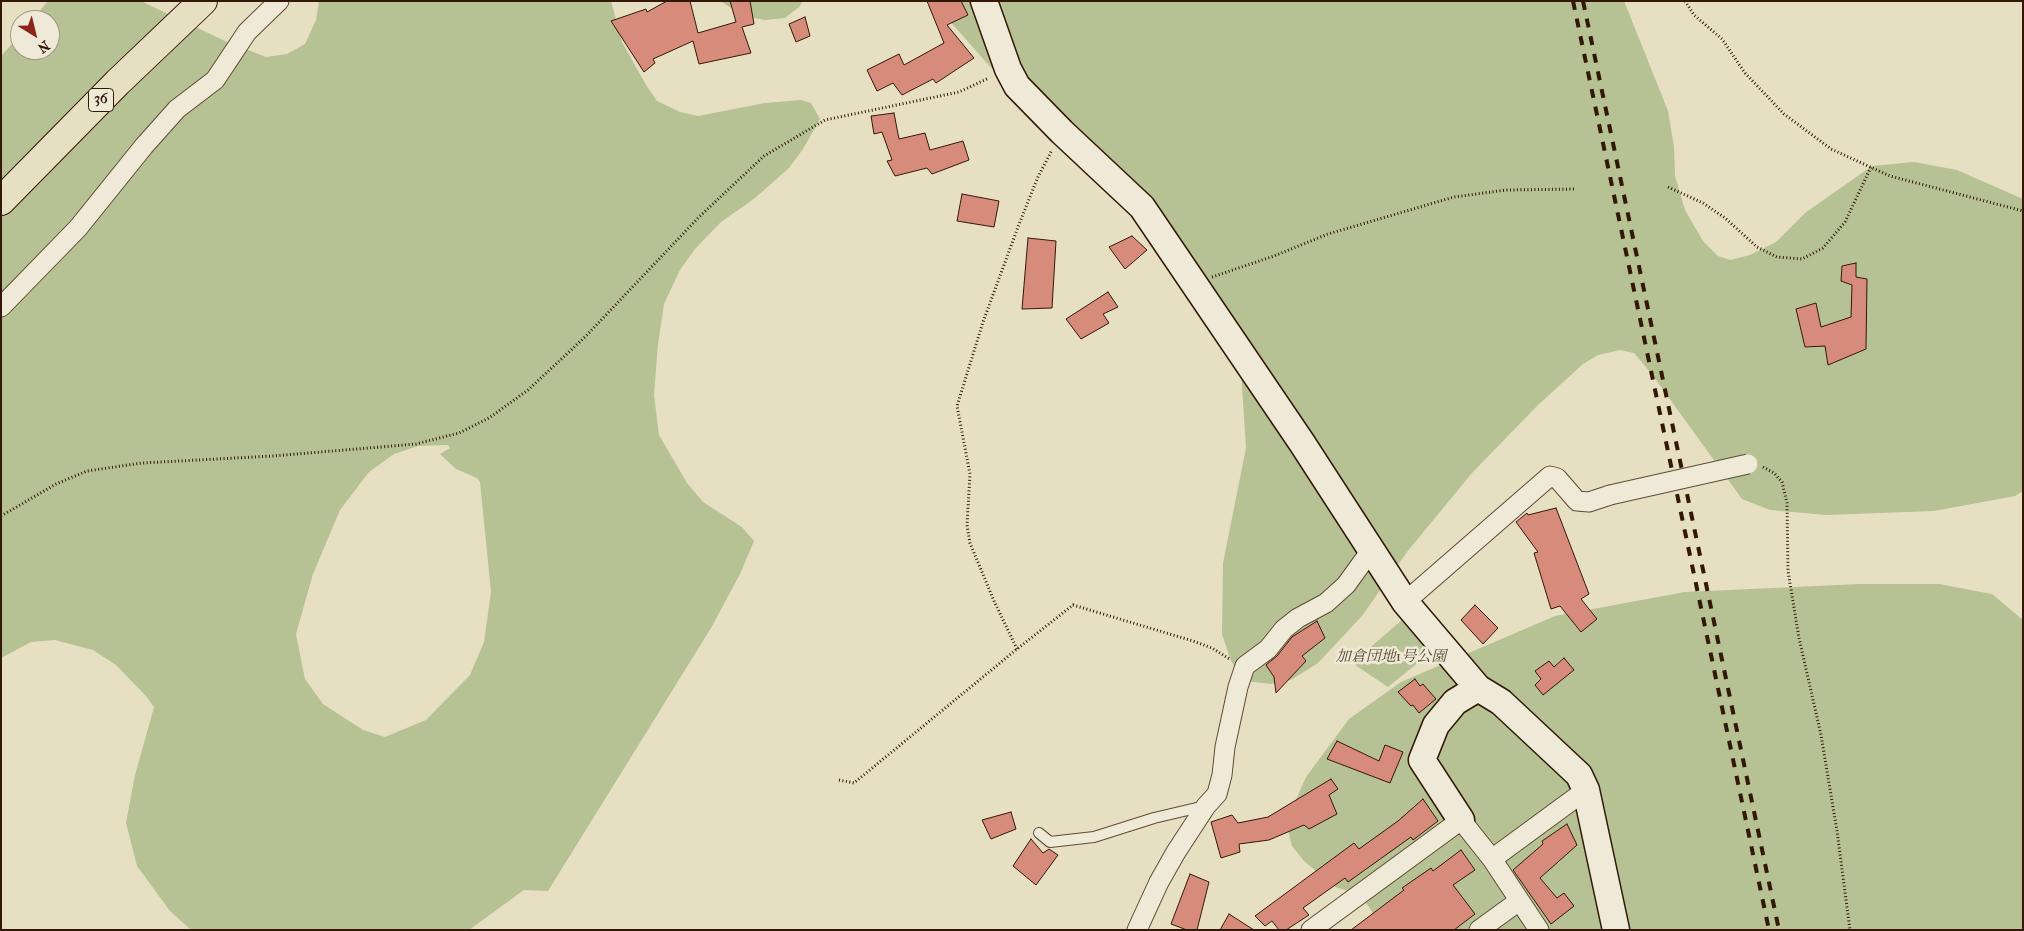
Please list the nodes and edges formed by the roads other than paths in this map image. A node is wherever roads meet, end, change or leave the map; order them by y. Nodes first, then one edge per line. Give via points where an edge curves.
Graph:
1 (202, 1) edge
2 (279, 1) edge
3 (984, 1) edge
4 (1, 201) edge
5 (1, 307) edge
6 (1748, 464) road end
7 (1372, 549) junction
8 (1405, 602) junction
9 (1478, 688) junction
10 (1586, 790) junction
11 (1206, 806) junction
12 (1461, 820) junction
13 (1039, 833) dead end
14 (1492, 858) junction
15 (1519, 901) junction
16 (1137, 930) edge
17 (1311, 930) edge
18 (1479, 930) edge
19 (1539, 930) edge
20 (1616, 930) edge

1 - 4 main road, 36
2 - 5 street via 247,32 215,80 177,110 78,228
3 - 7 street via 1008,69 1018,86 1142,207
6 - 8 street, bridge via 1589,502 1577,502 1557,478 1550,476
7 - 8 street
7 - 11 street via 1346,585 1326,603 1284,629 1268,649 1245,666 1217,794
8 - 9 street
9 - 10 street via 1501,702 1579,775
9 - 12 street via 1455,702 1436,725 1422,760
10 - 14 street
10 - 20 street
11 - 13 lane via 1094,837 1050,842
11 - 16 street via 1167,867
12 - 14 street
12 - 17 street
14 - 15 street
15 - 18 street
15 - 19 street

